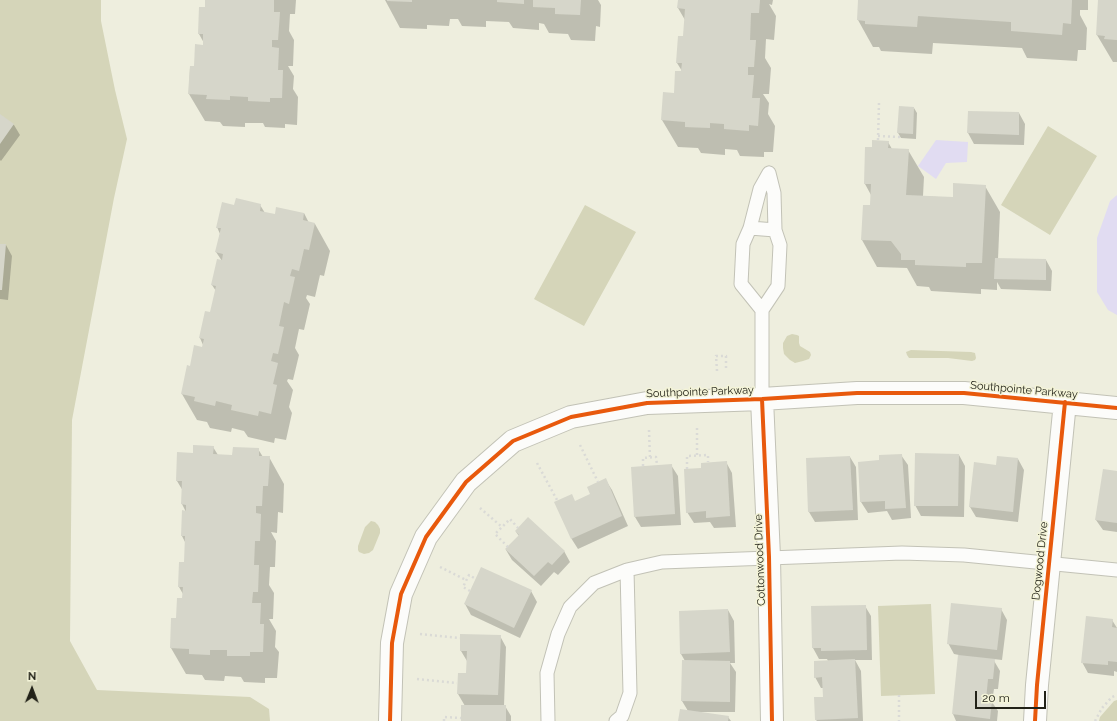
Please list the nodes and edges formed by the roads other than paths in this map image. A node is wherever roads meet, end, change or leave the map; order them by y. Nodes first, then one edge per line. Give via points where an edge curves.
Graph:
1 (750, 228) junction
2 (775, 230) junction
3 (762, 310) junction
4 (762, 399) junction
5 (1065, 402) junction
6 (1117, 408) edge
7 (769, 557) junction
8 (1048, 563) junction
9 (627, 570) junction
10 (1117, 570) edge
11 (390, 721) edge
12 (548, 721) edge
13 (616, 721) edge
14 (772, 721) edge
15 (1034, 721) edge

1 - 2 lane
1 - 2 lane via 760,189 769,173 774,193
1 - 3 lane via 743,244 741,284
2 - 3 lane via 780,245 778,286
3 - 4 lane
4 - 5 street, Southpointe Parkway via 857,393 964,393
4 - 7 street, Cottonwood Drive
4 - 11 street, Southpointe Parkway via 647,403 571,417 513,441 466,482 426,537 401,594 392,643
5 - 6 street, Southpointe Parkway
5 - 8 street, Dogwood Drive
7 - 8 lane via 902,553 964,555
7 - 9 lane via 662,562
7 - 14 street, Cottonwood Drive
8 - 10 lane
8 - 15 street, Dogwood Drive
9 - 12 lane via 594,583 570,607 558,634 547,673
9 - 13 lane via 630,693 622,716

